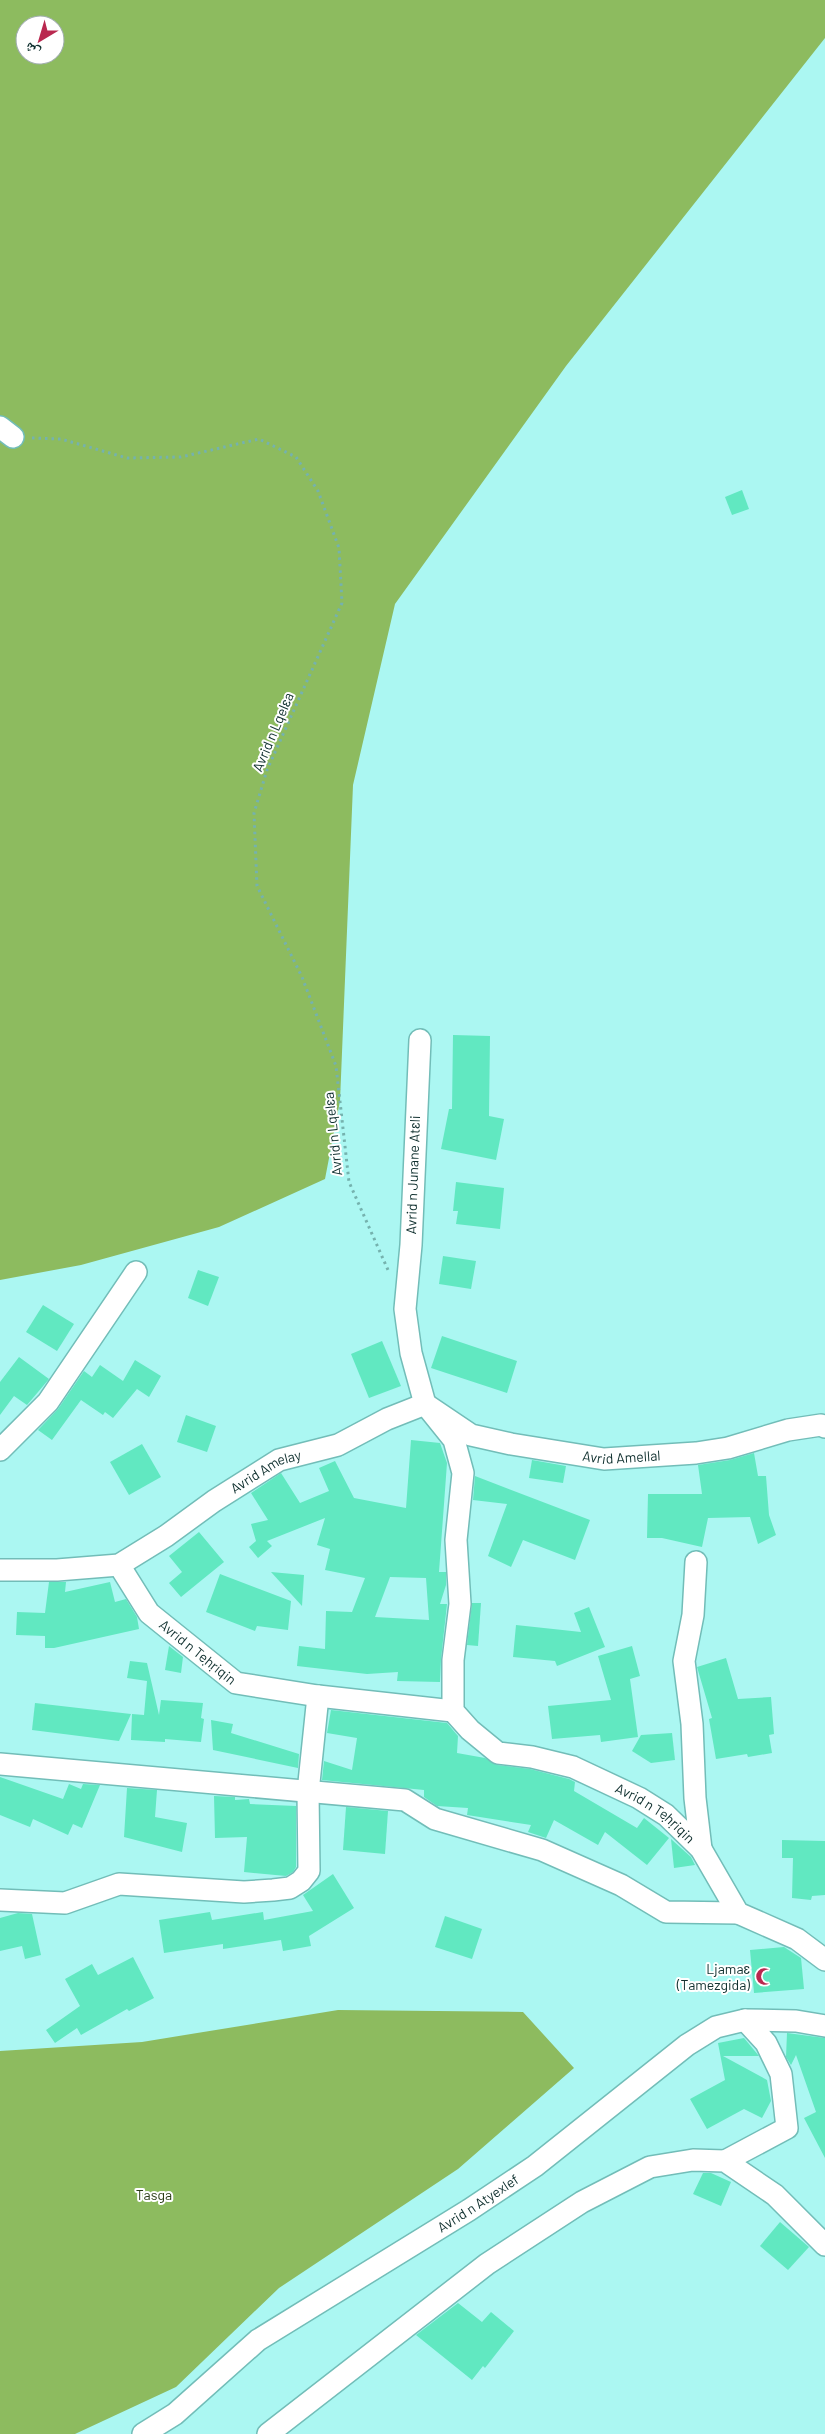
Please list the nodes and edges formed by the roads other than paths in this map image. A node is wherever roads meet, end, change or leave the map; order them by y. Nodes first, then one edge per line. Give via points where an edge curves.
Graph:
1 (420, 1040) dead end
2 (136, 1272) dead end
3 (425, 1404) junction
4 (825, 1427) edge
5 (0, 1450) edge
6 (696, 1562) dead end
7 (119, 1565) junction
8 (0, 1570) edge
9 (318, 1696) junction
10 (453, 1711) junction
11 (0, 1764) edge
12 (308, 1792) junction
13 (701, 1848) junction
14 (0, 1900) edge
15 (738, 1913) junction
16 (825, 1960) edge
17 (745, 2020) junction
18 (825, 2026) edge
19 (725, 2162) junction
20 (825, 2245) edge
21 (143, 2434) edge
22 (268, 2434) edge

1 - 3 street, Avrid n Junane Atɛli via 405,1309 411,1353
2 - 5 street via 48,1402
3 - 4 street, Avrid Amellal via 472,1435 604,1459 696,1453 728,1448 788,1430
3 - 7 street, Avrid Amelay via 387,1419 338,1445 279,1460
3 - 10 street via 454,1440 463,1473 456,1540 460,1604 453,1660
6 - 13 street via 693,1615 684,1661
7 - 8 street
7 - 9 street, Avrid n Teḥṛiqin via 149,1612 236,1683
9 - 10 street, Avrid n Teḥṛiqin
9 - 12 street
10 - 13 street, Avrid n Teḥṛiqin via 498,1753 573,1766 640,1798 666,1816
11 - 12 street
12 - 14 street via 309,1872 290,1888 244,1892 119,1884 65,1903
12 - 15 street via 405,1800 435,1819 542,1850 621,1886 666,1912
13 - 15 street, Avrid n Teḥṛiqin
15 - 16 street via 797,1939
17 - 18 street, Avrid n Atyexlef via 796,2021
17 - 19 street via 766,2043 781,2074 786,2128
17 - 21 street, Avrid n Atyexlef via 716,2027 687,2045 535,2166 258,2340 175,2414
19 - 20 street via 775,2196
19 - 22 street via 693,2160 650,2167 582,2202 487,2264

